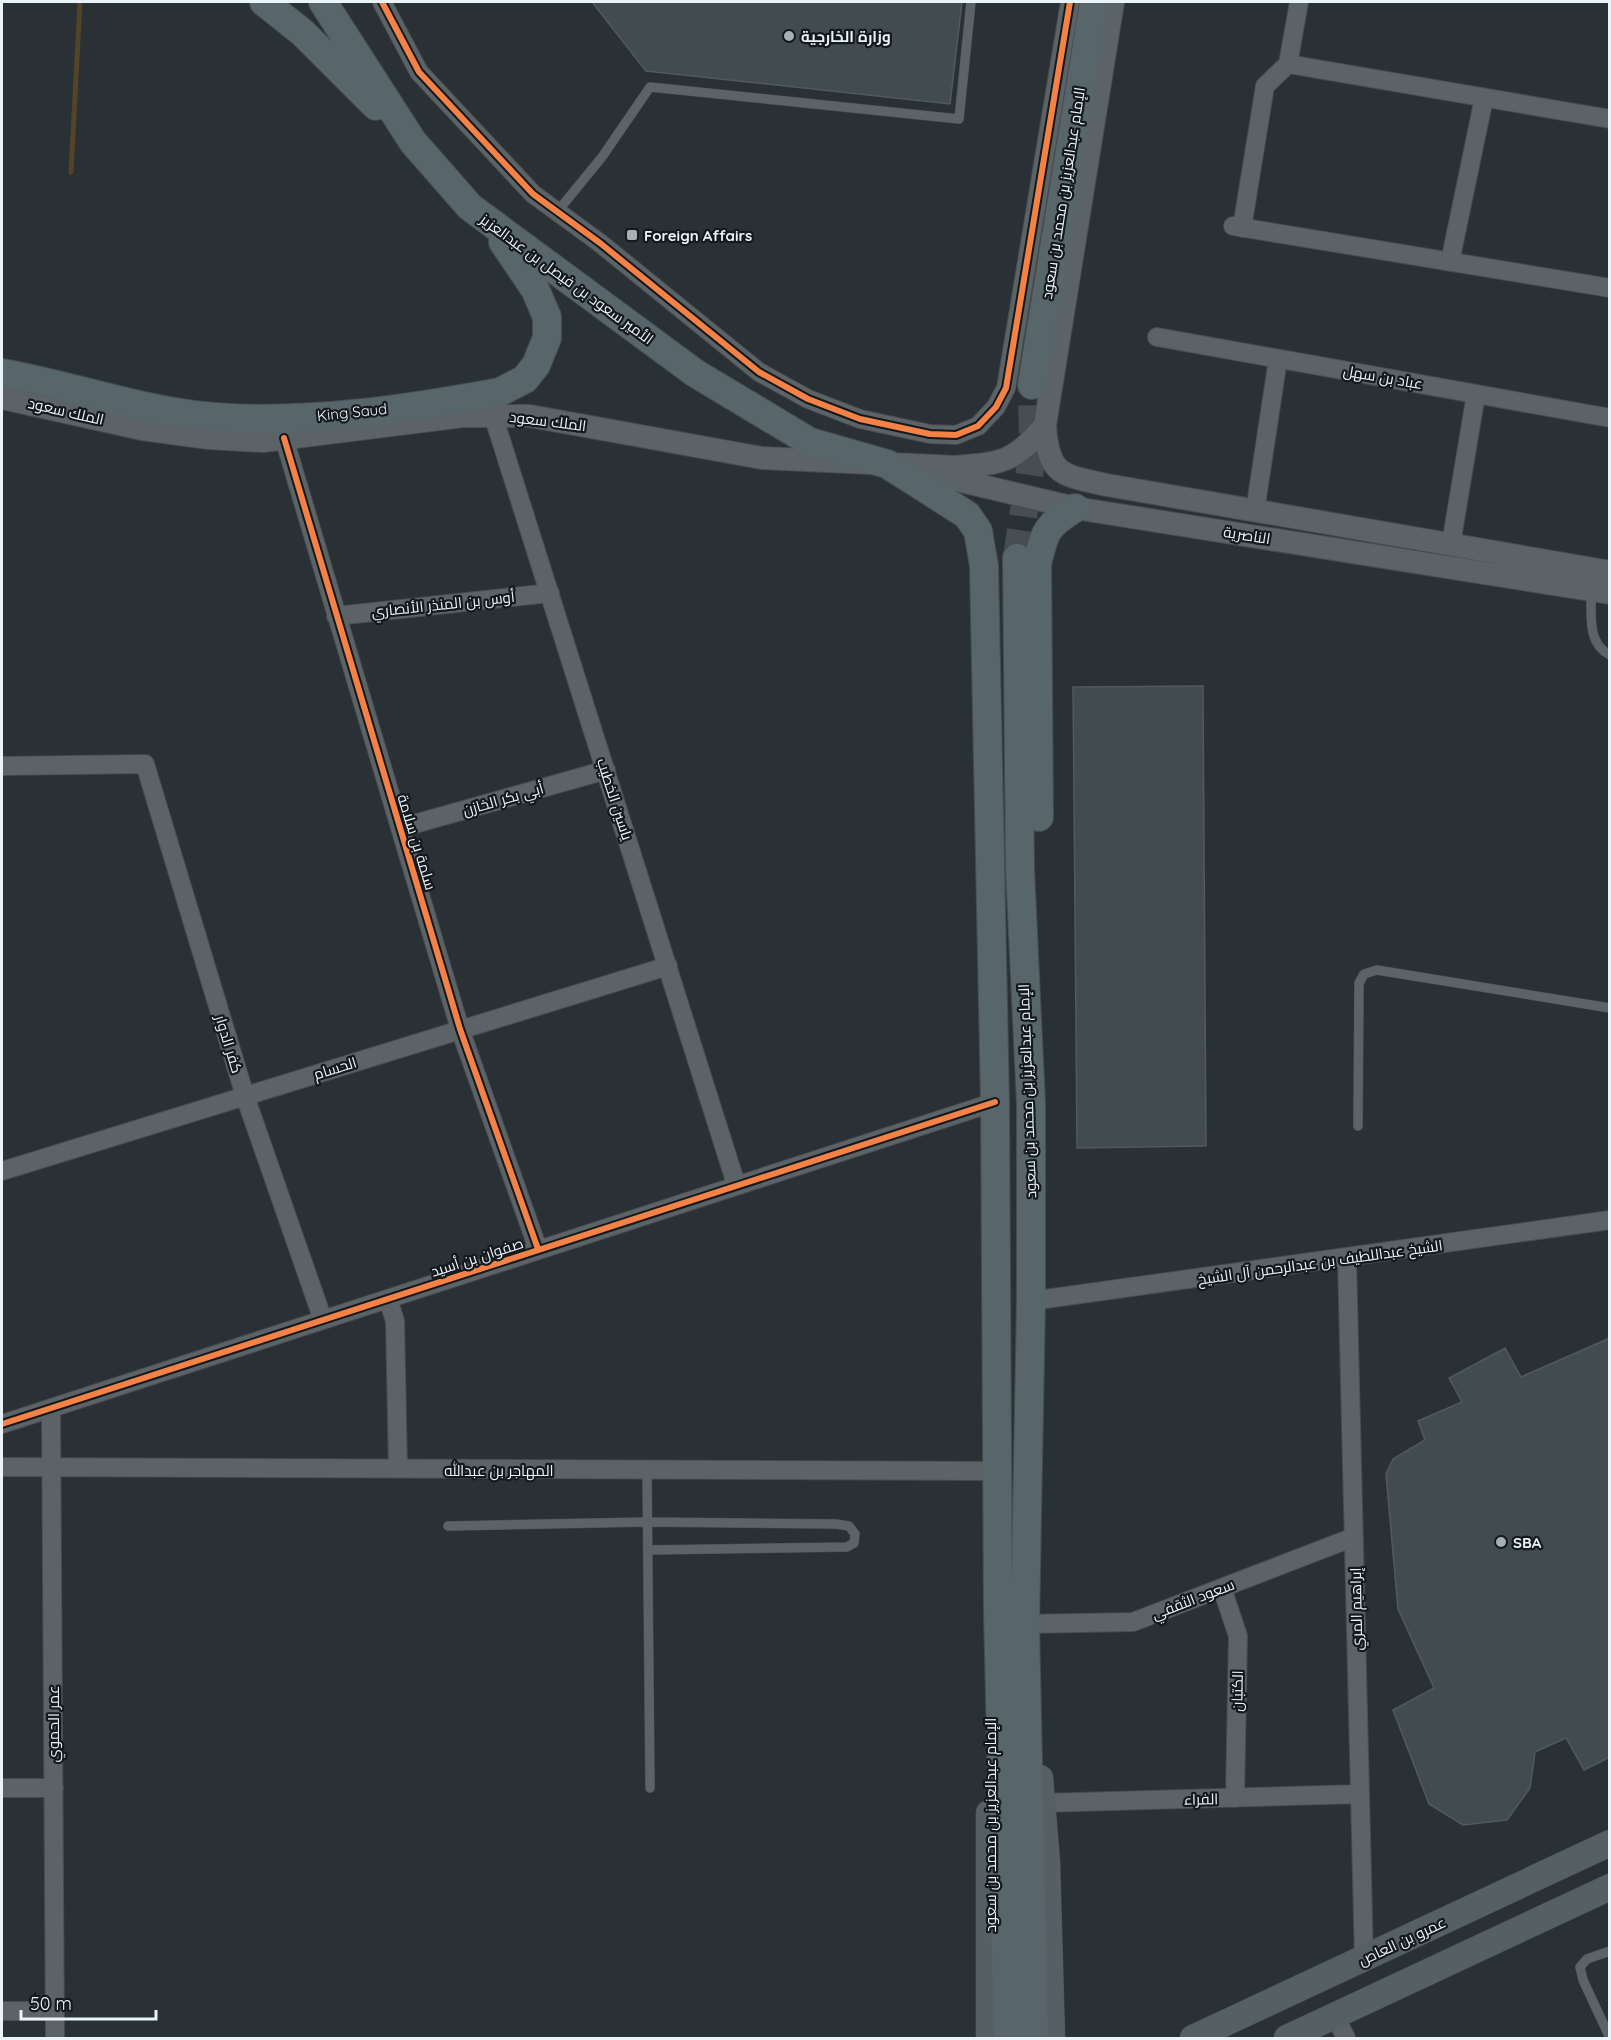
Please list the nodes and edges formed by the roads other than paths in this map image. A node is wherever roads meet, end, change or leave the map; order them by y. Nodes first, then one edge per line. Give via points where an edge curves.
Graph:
1 (264, 2) edge
2 (323, 2) edge
3 (382, 2) edge
4 (971, 2) edge
5 (1070, 2) edge
6 (1094, 2) edge
7 (1113, 2) edge
8 (1299, 2) edge
9 (1288, 64) junction
10 (1484, 98) junction
11 (1610, 119) edge
12 (413, 142) junction
13 (557, 212) junction
14 (490, 223) junction
15 (1450, 262) junction
16 (1610, 288) edge
17 (1157, 337) dead end
18 (1278, 358) junction
19 (2, 373) edge
20 (1032, 385) tunnel mouth
21 (1476, 394) junction
22 (2, 398) edge
23 (493, 415) junction
24 (1610, 418) edge
25 (192, 425) junction
26 (1045, 425) junction
27 (284, 438) junction
28 (887, 464) junction
29 (1075, 508) junction
30 (1255, 511) junction
31 (1451, 544) junction
32 (1017, 558) tunnel mouth
33 (984, 566) joint
34 (1610, 572) edge
35 (1600, 592) edge
36 (550, 593) junction
37 (336, 616) junction
38 (1610, 655) edge
39 (2, 766) edge
40 (606, 770) junction
41 (400, 828) junction
42 (668, 966) junction
43 (1610, 1008) edge
44 (460, 1029) junction
45 (245, 1096) junction
46 (995, 1102) junction
47 (1031, 1104) junction
48 (1358, 1126) dead end
49 (2, 1171) edge
50 (736, 1184) junction
51 (1610, 1220) edge
52 (538, 1249) junction
53 (1347, 1259) junction
54 (388, 1299) junction
55 (1031, 1301) junction
56 (323, 1320) junction
57 (51, 1410) junction
58 (2, 1424) edge
59 (2, 1467) edge
60 (53, 1468) junction
61 (398, 1469) junction
62 (647, 1470) junction
63 (997, 1472) junction
64 (647, 1522) junction
65 (448, 1526) dead end
66 (1354, 1537) junction
67 (648, 1550) junction
68 (1222, 1588) junction
69 (998, 1612) junction
70 (1025, 1624) junction
71 (2, 1788) edge
72 (54, 1788) junction
73 (650, 1788) dead end
74 (1360, 1794) junction
75 (1235, 1798) junction
76 (1042, 1803) junction
77 (1610, 1843) edge
78 (1610, 1887) edge
79 (1610, 1951) edge
80 (1365, 1959) junction
81 (55, 2010) junction
82 (2, 2011) edge
83 (1335, 2016) junction
84 (1205, 2036) edge
85 (55, 2038) edge
86 (989, 2038) edge
87 (1008, 2038) edge
88 (1034, 2038) edge
89 (1052, 2038) edge
90 (1287, 2038) edge
91 (1346, 2038) edge
92 (1610, 2038) edge

1 - 12 main road via 303,33
2 - 12 main road, الأمير سعود بن فيصل بن عبدالعزيز
3 - 13 street via 418,72 533,194
4 - 13 lane via 958,118 650,87 602,157
5 - 13 street via 1006,388 996,407 978,426 956,435 930,434 860,419 808,399 759,372
6 - 20 main road, الإمام عبدالعزيز بن محمد بن سعود
7 - 26 street
8 - 9 street
9 - 10 street
9 - 15 street via 1265,86 1237,227
10 - 11 street
10 - 15 street
12 - 14 main road, الأمير سعود بن فيصل بن عبدالعزيز via 470,207
14 - 25 main road, King Saud via 535,289 547,317 547,338 536,365 525,379 489,394 330,415
14 - 28 main road, الأمير سعود بن فيصل بن عبدالعزيز via 705,379 810,442
15 - 16 street
17 - 18 street, عباد بن سهل
18 - 21 street, عباد بن سهل
18 - 30 street
19 - 25 main road, King Saud
21 - 24 street, عباد بن سهل
21 - 31 street
22 - 25 street, الملك سعود via 142,429
23 - 27 street, الملك سعود
23 - 28 street, الملك سعود via 530,416 762,458
23 - 36 street, ياسين الخطيب
25 - 27 street, الملك سعود via 263,441
26 - 28 street, الملك سعود via 1025,449 1009,459 985,465
26 - 30 street, الناصرية via 1053,463 1066,476
27 - 37 street, سلمة بن سلامة
28 - 29 street, الناصرية
28 - 33 main road, الأمير سعود بن فيصل بن عبدالعزيز via 967,515 978,531
29 - 35 street, الناصرية
29 - 47 main road via 1052,522 1037,564 1039,982
30 - 31 street, الناصرية
31 - 34 street, الناصرية
32 - 47 main road, الإمام عبدالعزيز بن محمد بن سعود via 1020,870
33 - 46 main road, الإمام عبدالعزيز بن محمد بن سعود
35 - 38 lane via 1592,632 1597,646
36 - 37 street, أوس بن المنذر الأنصاري
36 - 40 street, ياسين الخطيب
37 - 41 street, سلمة بن سلامة
39 - 45 street, كفر الدوار via 145,764
40 - 41 street, أبي بكر الخازن
40 - 42 street, ياسين الخطيب
41 - 44 street, سلمة بن سلامة
42 - 44 street, الحسام
42 - 50 street, ياسين الخطيب
43 - 48 lane via 1377,970 1364,974 1359,982
44 - 45 street, الحسام
44 - 52 street, سلمة بن سلامة
45 - 49 street, الحسام
45 - 56 street, كفر الدوار
46 - 50 street, صفوان بن أسيد
46 - 63 main road, الإمام عبدالعزيز بن محمد بن سعود
47 - 55 main road, الإمام عبدالعزيز بن محمد بن سعود
50 - 52 street, صفوان بن أسيد
51 - 53 street, الشيخ عبداللطيف بن عبدالرحمن آل الشيخ
52 - 54 street, صفوان بن أسيد
53 - 55 street, الشيخ عبداللطيف بن عبدالرحمن آل الشيخ
53 - 66 street, إبراهيم المري
54 - 56 street, صفوان بن أسيد
54 - 61 street via 395,1322
55 - 70 main road, الإمام عبدالعزيز بن محمد بن سعود
56 - 57 street, صفوان بن أسيد
57 - 58 street, صفوان بن أسيد
57 - 60 street, عمر الحموي
59 - 60 street, المهاجر بن عبدالله
60 - 61 street, المهاجر بن عبدالله
60 - 72 street, عمر الحموي
61 - 62 street, المهاجر بن عبدالله
62 - 63 street, المهاجر بن عبدالله
62 - 64 lane
63 - 69 main road, الإمام عبدالعزيز بن محمد بن سعود
64 - 65 lane
64 - 67 lane
64 - 67 lane via 836,1524 849,1526 855,1534 854,1544 847,1547
66 - 68 street, سعود الثقفي
66 - 74 street, إبراهيم المري
67 - 73 lane
68 - 70 street, سعود الثقفي via 1133,1622
68 - 75 street, الكتبان via 1238,1636
69 - 86 main road, الإمام عبدالعزيز بن محمد بن سعود via 989,1719
69 - 87 main road, الإمام عبدالعزيز بن محمد بن سعود
70 - 76 main road, الإمام عبدالعزيز بن محمد بن سعود
70 - 88 main road, الإمام عبدالعزيز بن محمد بن سعود
71 - 72 street
72 - 81 street, عمر الحموي
74 - 75 street, الفراء
74 - 80 street, إبراهيم المري
75 - 76 street, الفراء
76 - 89 main road, الإمام عبدالعزيز بن محمد بن سعود
77 - 80 main road, عمرو بن العاص
78 - 83 main road
79 - 92 lane via 1587,1959 1580,1967
80 - 84 main road, عمرو بن العاص
81 - 82 street
81 - 85 street, عمر الحموي
83 - 90 main road
83 - 91 street

